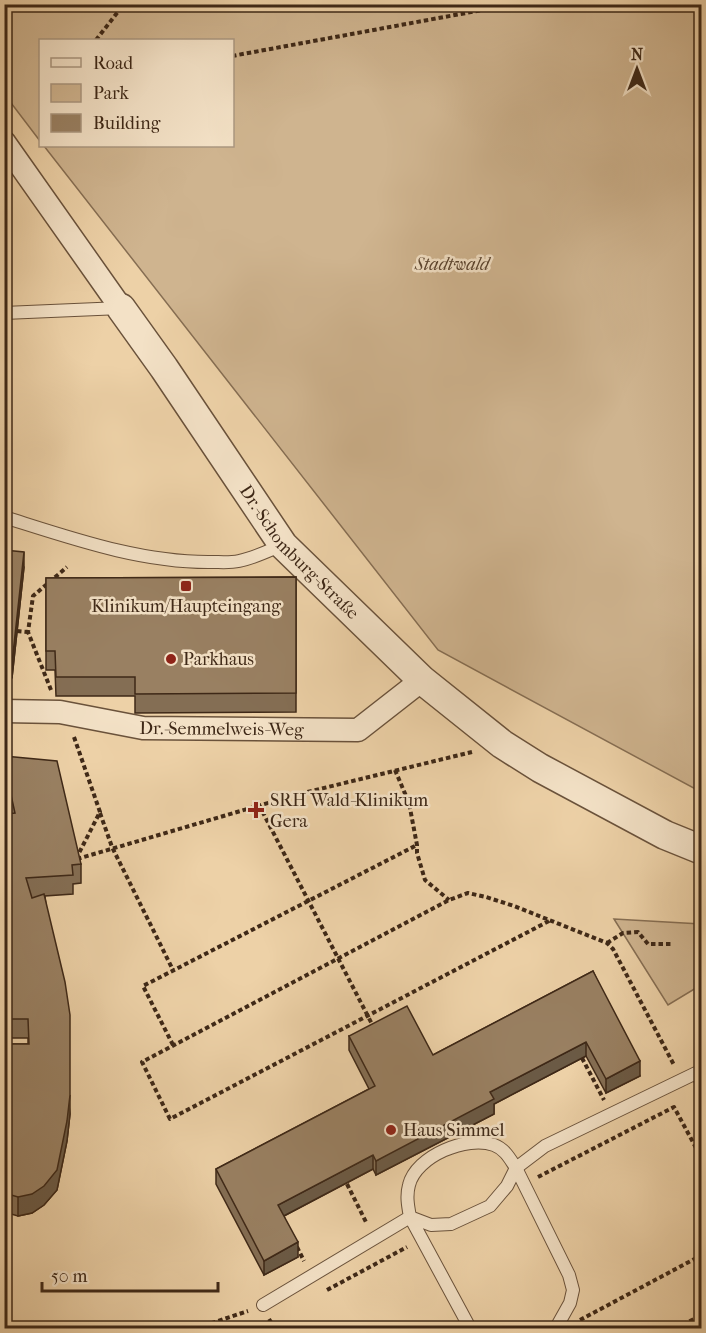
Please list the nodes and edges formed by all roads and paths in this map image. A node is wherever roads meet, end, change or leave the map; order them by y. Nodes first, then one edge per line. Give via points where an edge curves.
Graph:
1 (124, 4) edge
2 (515, 4) edge
3 (97, 39) edge
4 (234, 56) edge
5 (4, 142) edge
6 (121, 308) junction
7 (4, 313) edge
8 (4, 517) edge
9 (283, 545) junction
10 (17, 631) edge
11 (28, 632) dead end
12 (422, 680) junction
13 (4, 711) edge
14 (502, 744) junction
15 (395, 770) junction
16 (259, 805) junction
17 (100, 812) dead end
18 (417, 845) junction
19 (112, 847) junction
20 (702, 850) edge
21 (76, 859) edge
22 (448, 900) junction
23 (308, 902) junction
24 (549, 921) junction
25 (607, 943) junction
26 (673, 945) dead end
27 (338, 959) junction
28 (173, 970) junction
29 (367, 1015) junction
30 (378, 1035) edge
31 (173, 1046) junction
32 (582, 1058) edge
33 (682, 1080) junction
34 (702, 1083) edge
35 (612, 1114) junction
36 (702, 1159) edge
37 (516, 1168) junction
38 (346, 1184) edge
39 (524, 1184) junction
40 (410, 1217) junction
41 (374, 1238) junction
42 (422, 1238) junction
43 (297, 1246) edge
44 (702, 1255) edge
45 (312, 1275) junction
46 (321, 1293) dead end
47 (263, 1305) joint
48 (702, 1315) edge
49 (4, 1321) edge
50 (557, 1328) edge
51 (23, 1329) edge
52 (197, 1329) edge
53 (470, 1329) edge
54 (676, 1329) edge

1 - 3 path
2 - 4 path
5 - 6 street, Dr.-Schomburg-Straße
6 - 7 lane
6 - 9 street, Dr.-Schomburg-Straße
8 - 9 lane via 149,557 194,562 238,561
9 - 12 street, Dr.-Schomburg-Straße
10 - 11 path
12 - 13 street, Dr.-Semmelweis-Weg via 358,730 143,728 60,712
12 - 14 street, Dr.-Schomburg-Straße
14 - 15 path
14 - 20 street, Dr.-Schomburg-Straße via 665,835
15 - 16 path
15 - 18 path via 409,803
16 - 19 path
16 - 23 path
17 - 19 path
18 - 22 path via 425,880
18 - 23 path
19 - 21 path
19 - 28 path
22 - 24 path via 468,893
22 - 27 path
23 - 27 path
23 - 28 path
24 - 25 path
24 - 29 path
25 - 26 path via 623,933 638,932 648,944
25 - 33 path
27 - 29 path
27 - 31 path
28 - 31 path via 143,986
29 - 30 path
29 - 31 path via 170,1119 142,1062
32 - 35 path
33 - 34 lane via 696,1073
33 - 35 lane
35 - 37 lane via 545,1146
36 - 39 path via 674,1107
37 - 39 lane
37 - 40 lane via 490,1206 451,1224 431,1225
37 - 40 lane via 495,1145 458,1144 439,1152 415,1170 407,1201
38 - 41 path
39 - 50 lane via 573,1290
40 - 41 lane
40 - 42 lane
41 - 45 lane
42 - 46 path
42 - 53 lane
43 - 45 path
44 - 50 path via 578,1321
45 - 47 lane
47 - 52 path
48 - 54 path
49 - 51 path

